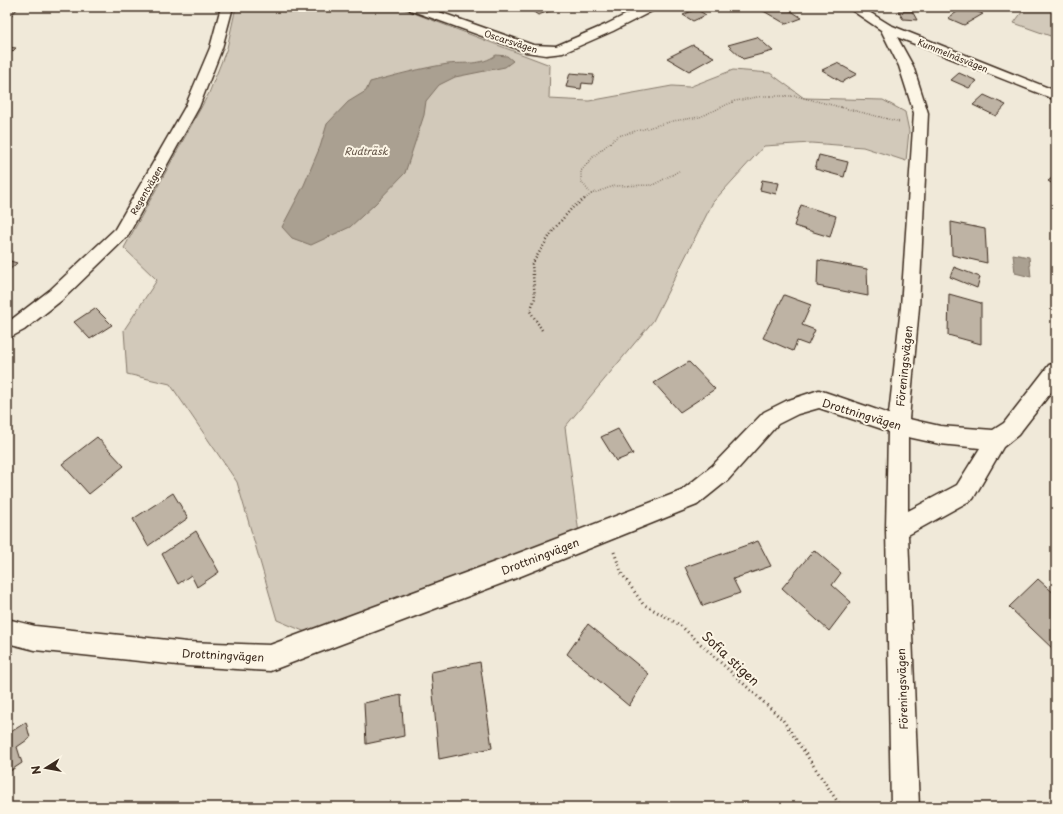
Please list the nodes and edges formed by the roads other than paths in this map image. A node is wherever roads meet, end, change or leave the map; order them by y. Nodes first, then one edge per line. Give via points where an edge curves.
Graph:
1 (227, 7) edge
2 (414, 7) edge
3 (650, 7) edge
4 (853, 7) edge
5 (886, 28) junction
6 (1056, 96) edge
7 (7, 332) edge
8 (1056, 371) edge
9 (898, 426) junction
10 (996, 440) junction
11 (897, 529) junction
12 (7, 631) edge
13 (905, 807) edge

1 - 7 street, Regentvägen via 216,48 192,107 121,233 56,295
2 - 3 street, Oscarsvägen via 531,49 546,52 558,50 609,28
4 - 5 street, Kummelnäsvägen
5 - 6 street, Kummelnäsvägen
5 - 9 street, Föreningsvägen via 906,66 921,113 910,307
8 - 10 street via 1011,430
9 - 10 street, Drottningvägen via 940,435
9 - 11 street, Föreningsvägen
9 - 12 street, Drottningvägen via 819,399 793,407 770,418 720,473 689,498 270,658 172,652 35,638
10 - 11 street via 965,492
11 - 13 street, Föreningsvägen

